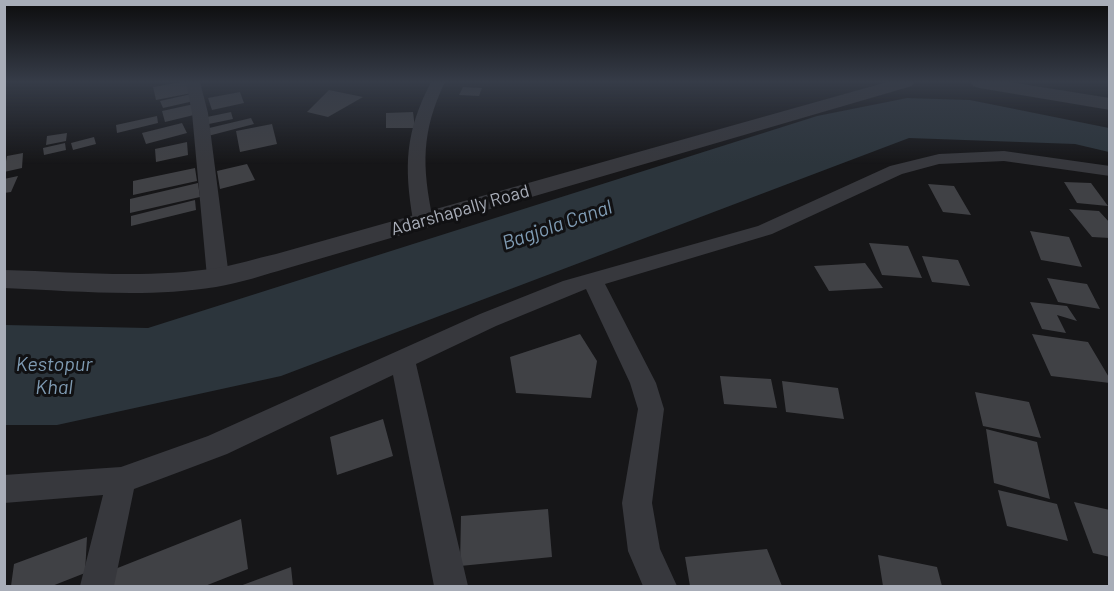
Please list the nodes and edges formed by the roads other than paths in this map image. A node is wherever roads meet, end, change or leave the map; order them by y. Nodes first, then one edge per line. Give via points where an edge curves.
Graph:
1 (199, 110) edge
2 (424, 110) edge
3 (809, 110) edge
4 (1110, 171) edge
5 (423, 220) junction
6 (218, 277) junction
7 (4, 279) edge
8 (592, 280) junction
9 (402, 359) junction
10 (121, 480) junction
11 (4, 489) edge
12 (97, 586) edge
13 (451, 586) edge
14 (660, 586) edge

1 - 6 street
2 - 5 street via 414,160
3 - 5 street, Adarshapally Road
4 - 8 street via 1004,156 939,159 896,170 765,230
5 - 6 street, Adarshapally Road
6 - 7 street, Adarshapally Road via 120,283
8 - 9 street
8 - 14 street via 643,383 651,409 638,503 644,551
9 - 10 street via 217,445
9 - 13 street
10 - 11 street
10 - 12 street

